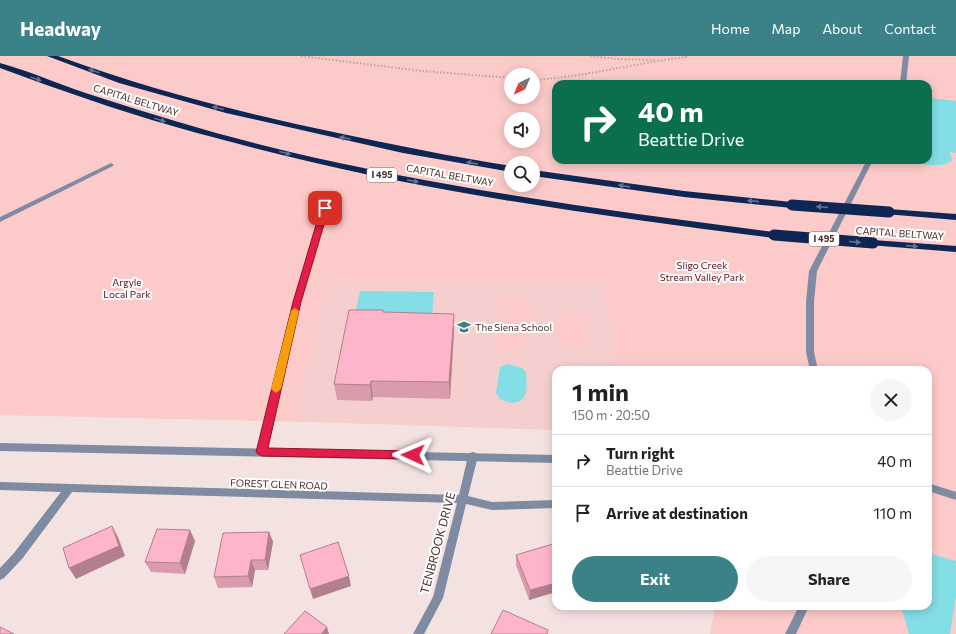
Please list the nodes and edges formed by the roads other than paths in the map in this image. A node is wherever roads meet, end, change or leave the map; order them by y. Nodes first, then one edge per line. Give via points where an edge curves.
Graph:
1 (51, 56) edge
2 (906, 56) edge
3 (0, 66) edge
4 (903, 80) edge
5 (110, 164) dead end
6 (868, 164) edge
7 (504, 168) edge
8 (540, 174) edge
9 (325, 208) dead end
10 (956, 217) edge
11 (0, 220) edge
12 (956, 249) edge
13 (813, 366) edge
14 (0, 447) edge
15 (262, 452) junction
16 (473, 456) junction
17 (552, 459) edge
18 (0, 486) edge
19 (70, 487) junction
20 (932, 488) edge
21 (956, 496) edge
22 (464, 499) junction
23 (552, 504) edge
24 (0, 575) edge
25 (802, 610) edge
26 (418, 634) edge
27 (790, 634) edge

7 -> 1 highway, CAPITAL BELTWAY via 467,163 273,122 195,102
2 - 4 street
3 -> 12 highway, CAPITAL BELTWAY / I 495, bridge via 90,98 245,144 447,188 774,235
5 - 11 street
6 - 13 street via 813,271 810,352
10 -> 8 highway, CAPITAL BELTWAY, bridge via 684,194
9 - 15 street via 297,302
14 - 15 street
15 - 16 street
16 - 17 street
16 - 22 street, TENBROOK DRIVE
18 - 19 street, FOREST GLEN ROAD
19 - 22 street, FOREST GLEN ROAD
19 - 24 street via 18,556
20 - 21 street
22 - 23 street, FOREST GLEN ROAD via 492,506
22 - 26 street, TENBROOK DRIVE via 438,598
25 - 27 street

